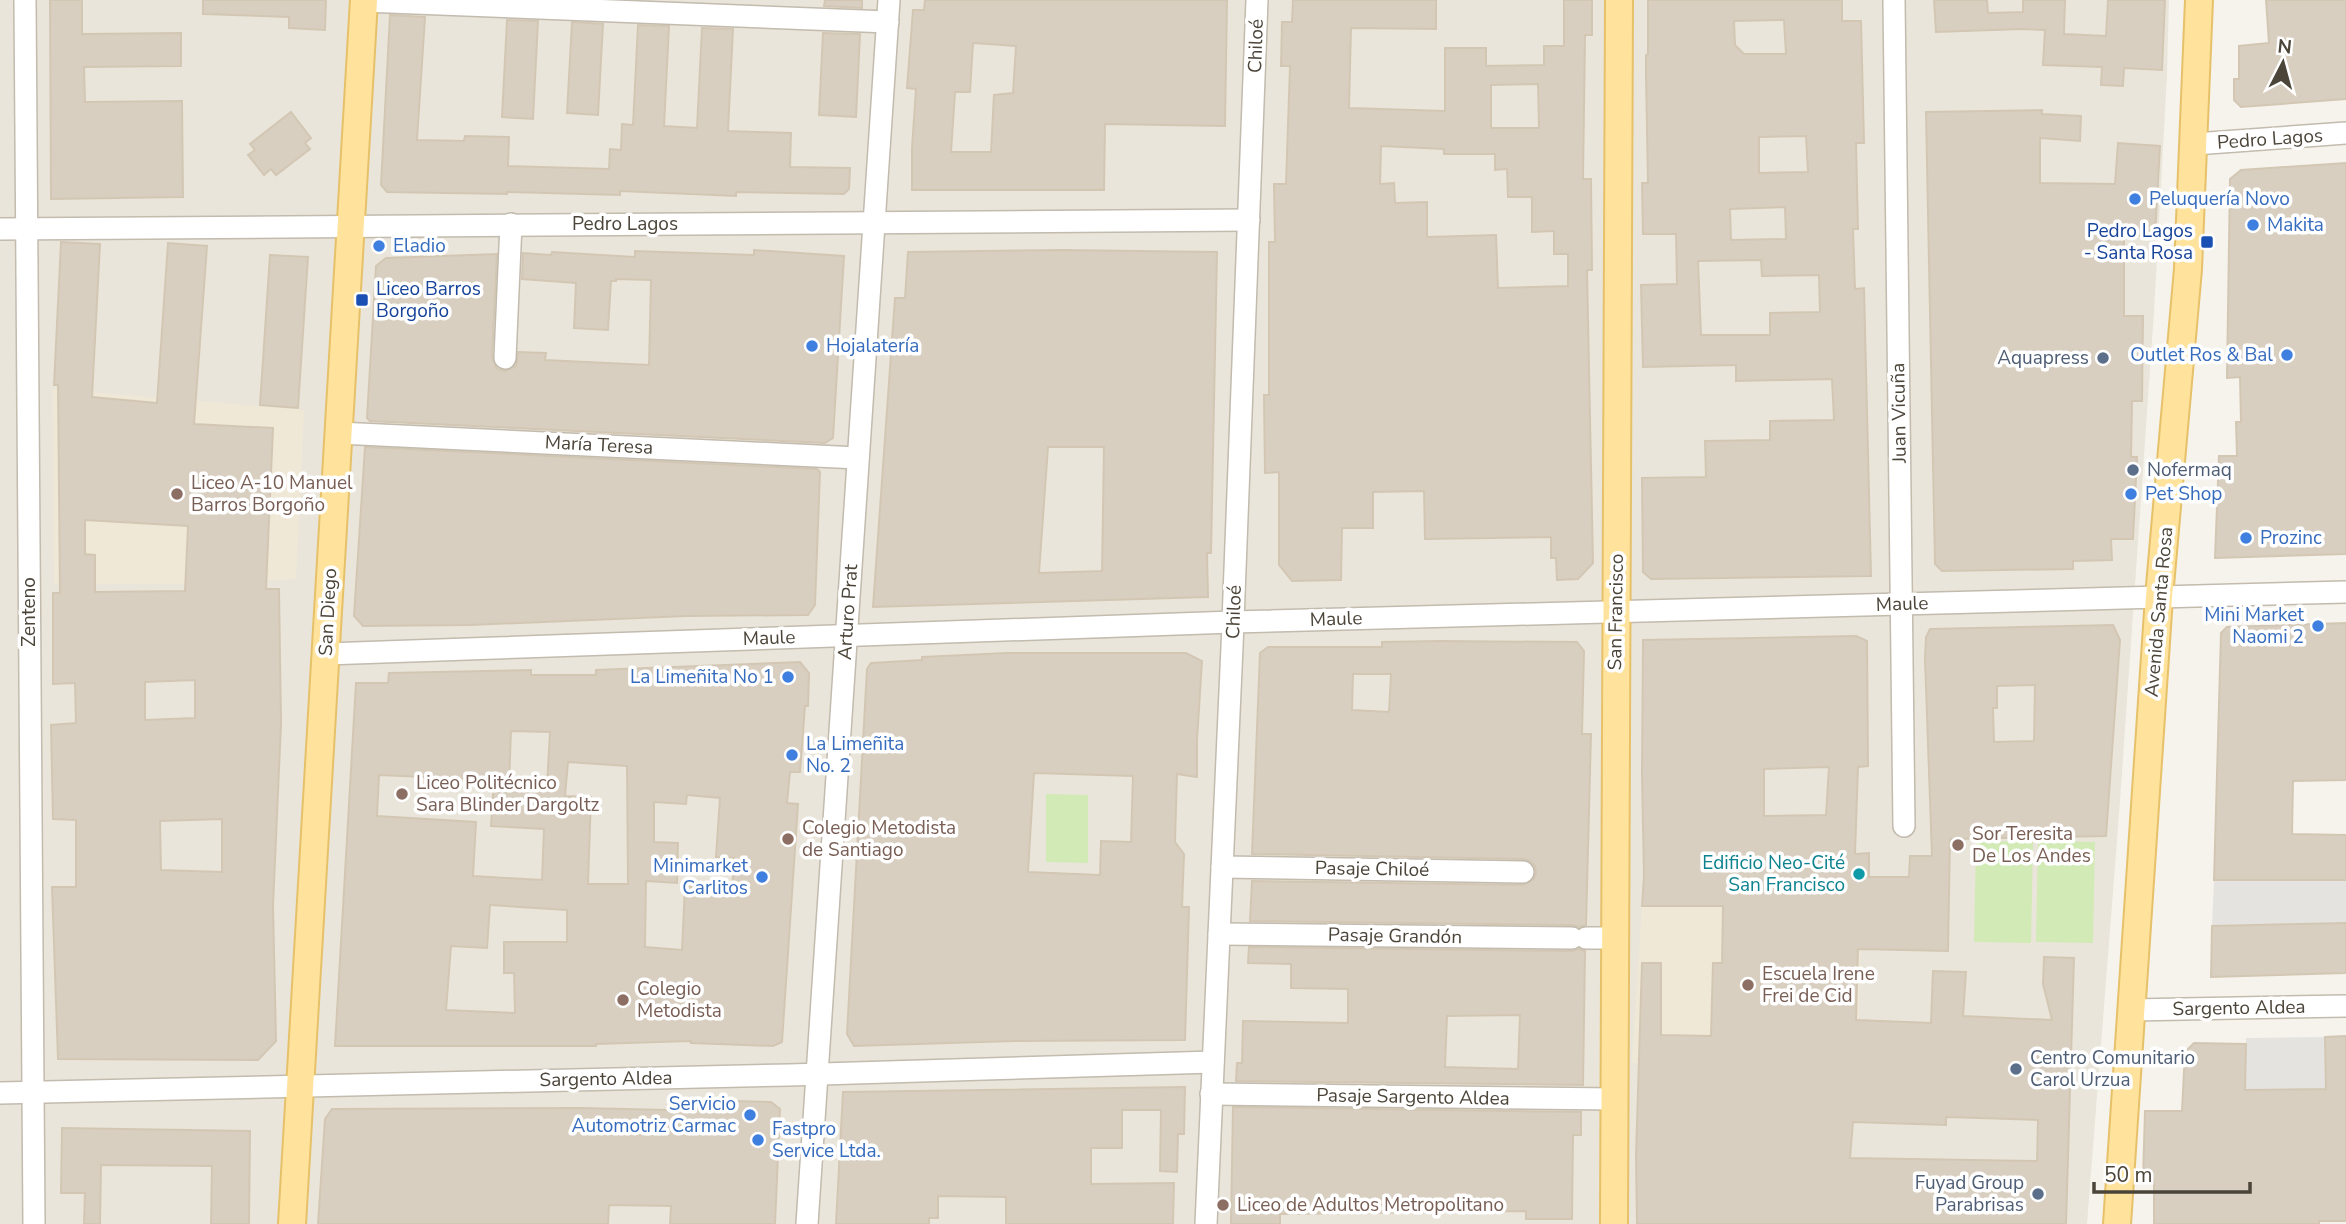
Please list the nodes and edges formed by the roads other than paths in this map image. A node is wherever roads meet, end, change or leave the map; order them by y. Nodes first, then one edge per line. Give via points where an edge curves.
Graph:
1 (25, 0) edge
2 (889, 0) edge
3 (1257, 0) edge
4 (1619, 0) edge
5 (1894, 0) edge
6 (2199, 0) edge
7 (364, 1) edge
8 (888, 22) junction
9 (2346, 133) edge
10 (2194, 144) junction
11 (1249, 220) junction
12 (874, 223) junction
13 (351, 225) junction
14 (511, 225) junction
15 (0, 229) edge
16 (26, 229) junction
17 (505, 358) dead end
18 (339, 433) junction
19 (858, 458) junction
20 (2346, 593) edge
21 (2159, 597) junction
22 (1901, 604) junction
23 (1616, 612) junction
24 (1233, 622) junction
25 (846, 636) junction
26 (326, 654) junction
27 (1904, 827) dead end
28 (1222, 867) junction
29 (1523, 872) dead end
30 (1219, 934) junction
31 (1615, 938) junction
32 (2346, 1006) edge
33 (2132, 1010) junction
34 (1213, 1062) junction
35 (817, 1074) junction
36 (300, 1086) junction
37 (33, 1092) junction
38 (0, 1093) edge
39 (1212, 1094) junction
40 (1614, 1099) junction
41 (34, 1224) edge
42 (292, 1224) edge
43 (807, 1224) edge
44 (1206, 1224) edge
45 (1614, 1224) edge
46 (2117, 1224) edge

1 - 16 street, Zenteno
2 - 8 street, Arturo Prat
3 - 11 street, Chiloé
4 - 23 main road, San Francisco
5 - 22 street, Juan Vicuña
6 - 10 main road, Avenida Santa Rosa
7 - 8 street
7 - 13 main road, San Diego
8 - 12 street, Arturo Prat
9 - 10 street, Pedro Lagos
10 - 21 main road, Avenida Santa Rosa via 2183,352
11 - 12 street, Pedro Lagos
11 - 24 street, Chiloé
12 - 14 street, Pedro Lagos
12 - 19 street, Arturo Prat
13 - 14 street, Pedro Lagos
13 - 16 street, Pedro Lagos
13 - 18 main road, San Diego
14 - 17 street
15 - 16 street, Pedro Lagos
16 - 37 street, Zenteno
18 - 19 street, María Teresa
18 - 26 main road, San Diego
19 - 25 street, Arturo Prat
20 - 21 street, Maule
21 - 22 street, Maule
21 - 33 main road, Avenida Santa Rosa
22 - 23 street, Maule
22 - 27 street, Juan Vicuña
23 - 24 street, Maule
23 - 31 main road, San Francisco
24 - 25 street, Maule
24 - 28 street, Chiloé
25 - 26 street, Maule
25 - 35 street, Arturo Prat
26 - 36 main road, San Diego
28 - 29 street, Pasaje Chiloé
28 - 30 street, Chiloé
30 - 31 street, Pasaje Grandón
30 - 34 street, Chiloé
31 - 40 main road, San Francisco
32 - 33 street, Sargento Aldea
33 - 46 main road, Avenida Santa Rosa
34 - 35 street, Sargento Aldea
34 - 39 street, Chiloé
35 - 36 street, Sargento Aldea
35 - 43 street, Arturo Prat
36 - 37 street, Sargento Aldea
36 - 42 main road, San Diego
37 - 38 street, Sargento Aldea
37 - 41 street, Zenteno
39 - 40 street, Pasaje Sargento Aldea
39 - 44 street, Chiloé
40 - 45 main road, San Francisco

